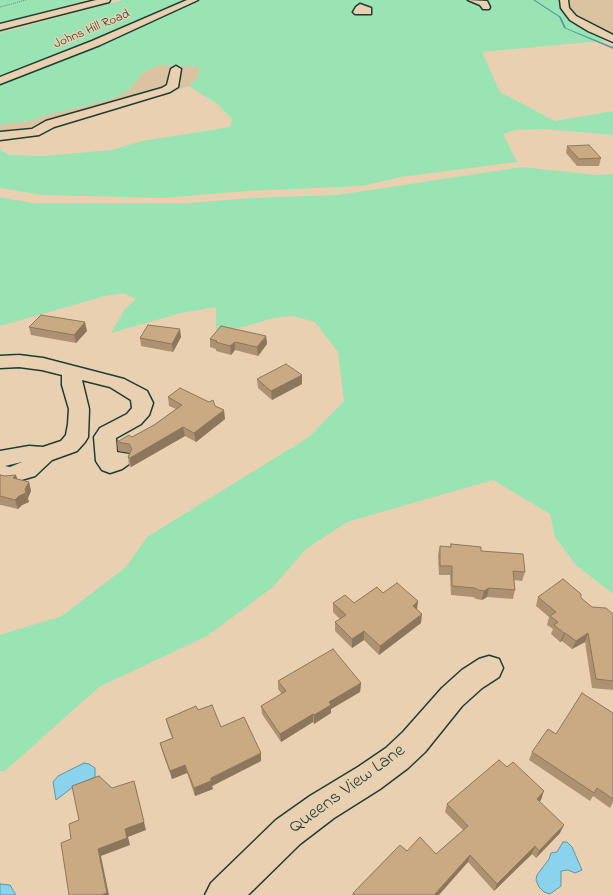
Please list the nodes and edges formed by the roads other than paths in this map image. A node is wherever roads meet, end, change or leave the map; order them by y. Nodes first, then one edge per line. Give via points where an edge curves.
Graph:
1 (106, 0) edge
2 (194, 0) edge
3 (472, 0) edge
4 (564, 0) edge
5 (486, 6) dead end
6 (0, 27) edge
7 (608, 34) edge
8 (613, 39) edge
9 (176, 69) dead end
10 (0, 81) edge
11 (0, 136) edge
12 (0, 362) edge
13 (72, 372) junction
14 (44, 455) junction
15 (0, 459) edge
16 (121, 459) dead end
17 (0, 472) edge
18 (489, 668) dead end
19 (223, 895) edge

1 - 6 main road
2 - 10 main road, Johns Hill Road via 90,46
3 - 5 main road via 484,2
4 - 7 main road via 564,8 573,18
7 - 8 main road
9 - 11 main road via 172,87 166,90 50,124 35,132
12 - 13 main road via 40,363
13 - 14 main road via 72,385 79,410 80,424 77,437 69,446
13 - 16 main road via 117,384 136,393 143,403 142,410 134,419 108,433 106,438 107,461 114,464
14 - 15 main road via 29,453
14 - 17 main road via 27,470 8,476
18 - 19 main road, Queens View Lane via 452,697 397,758 283,836

